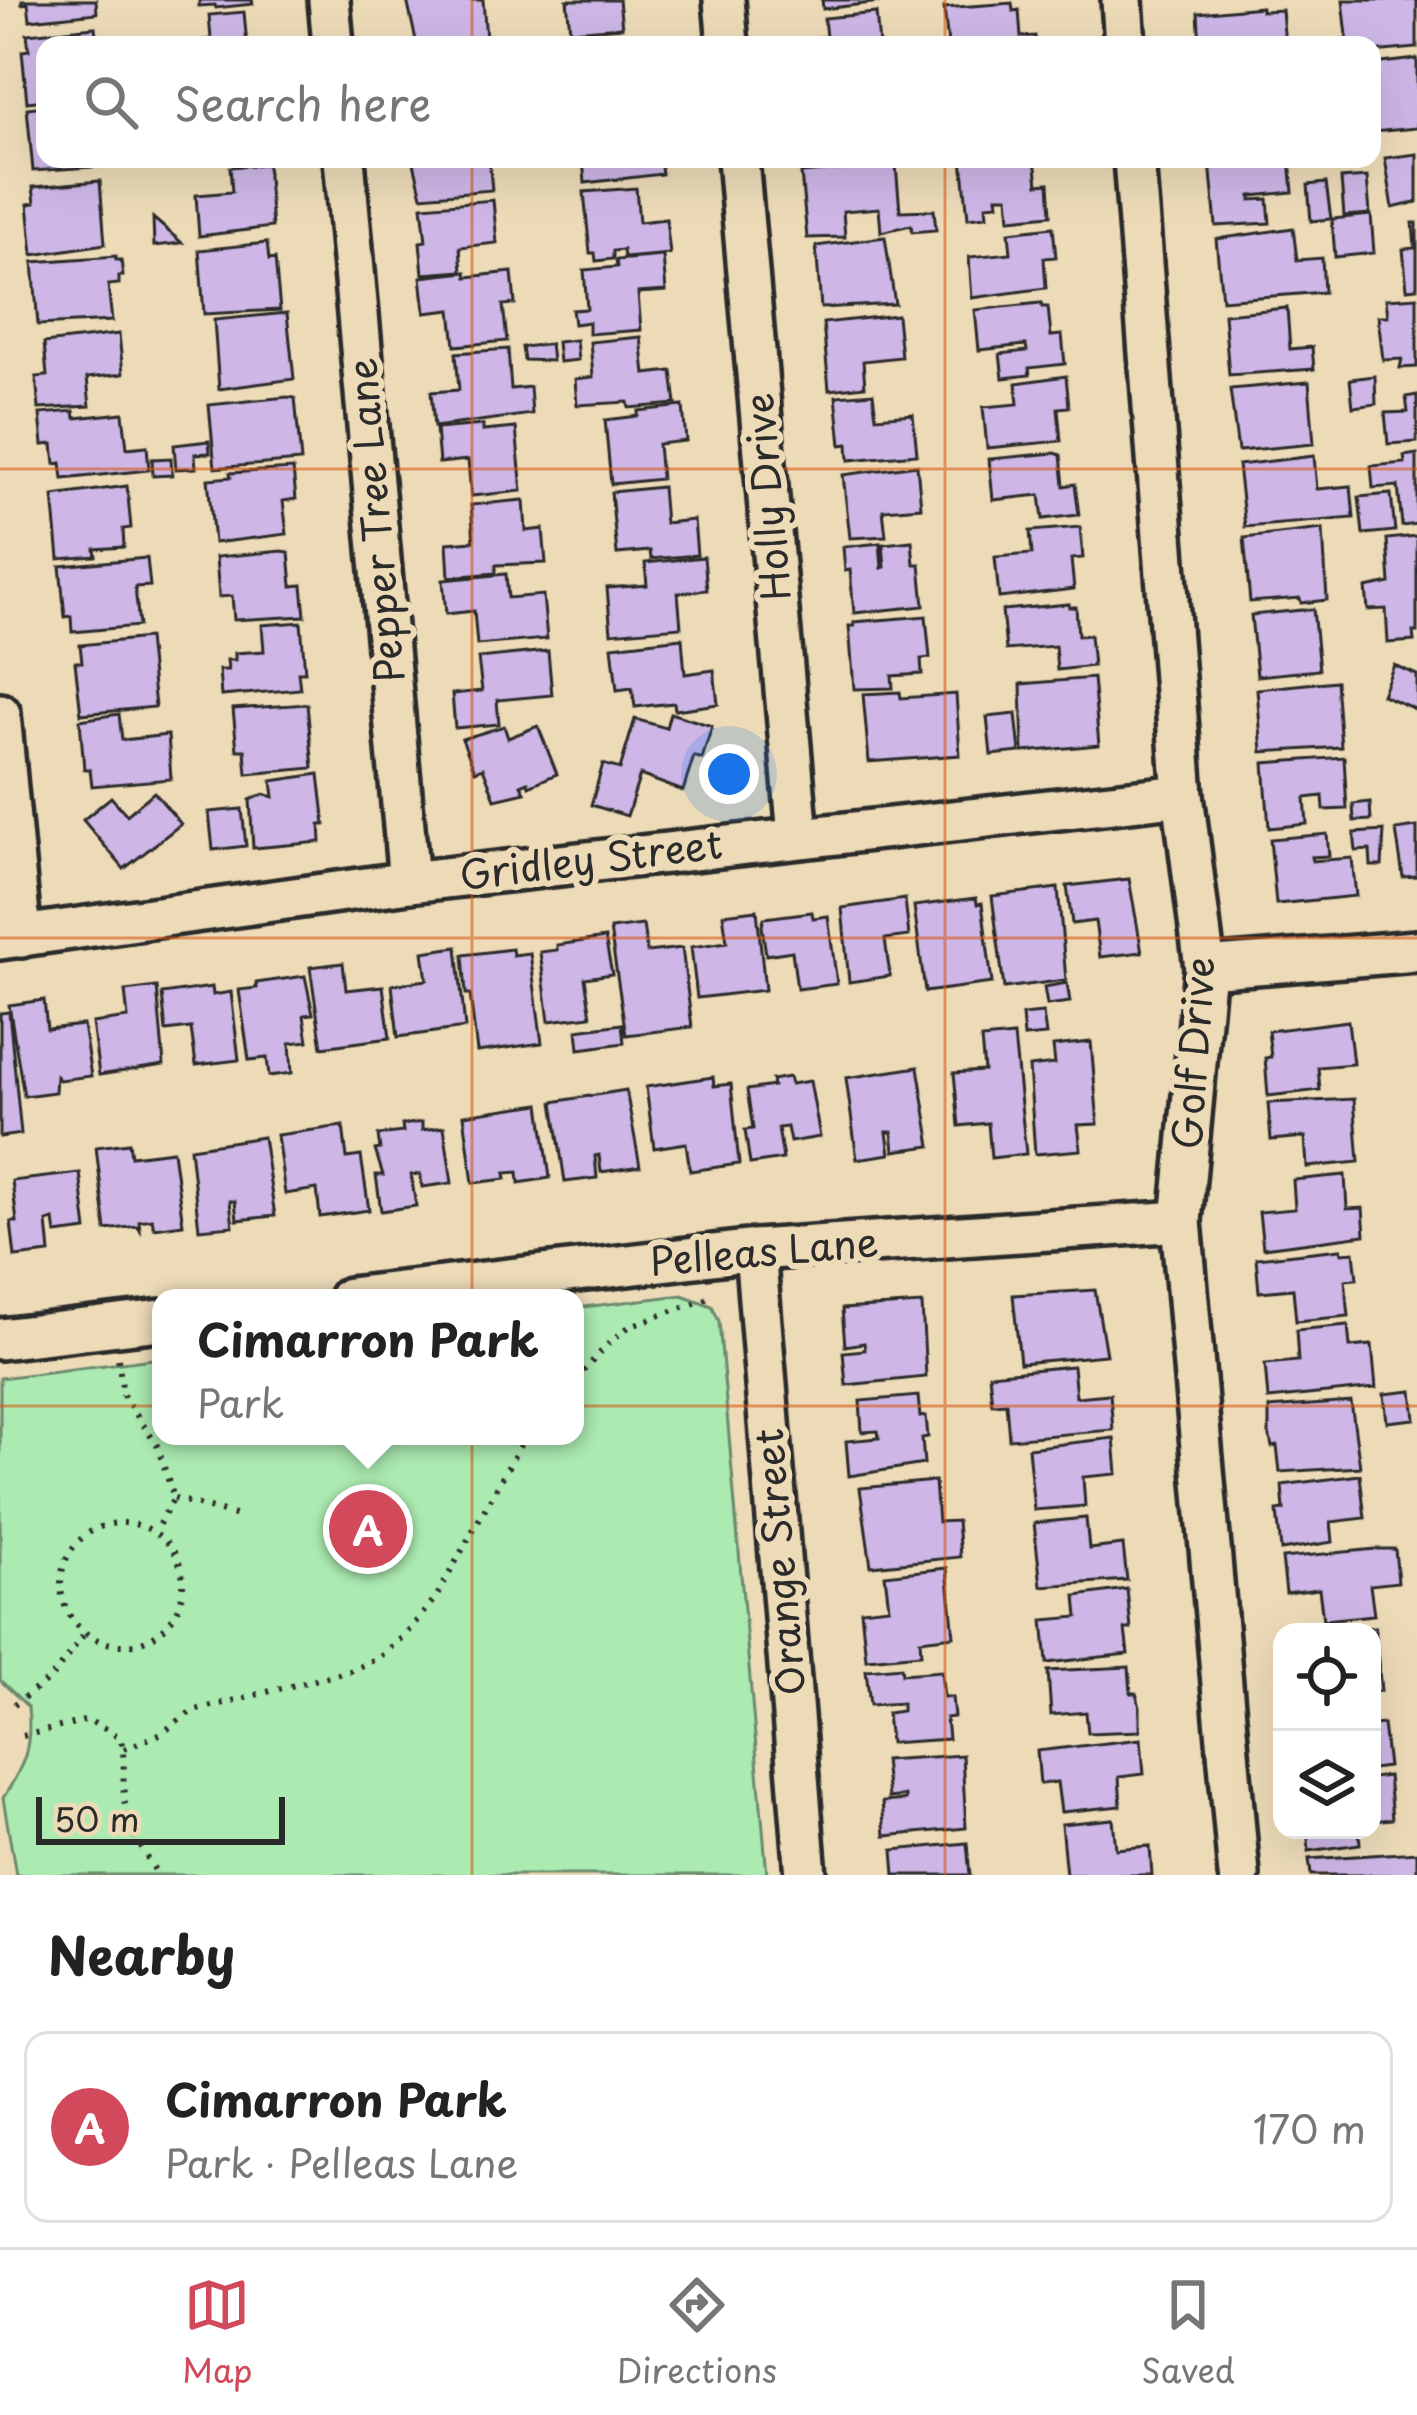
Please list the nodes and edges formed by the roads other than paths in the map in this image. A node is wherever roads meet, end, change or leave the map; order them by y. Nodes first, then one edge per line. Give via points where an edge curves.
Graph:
1 (329, 0) edge
2 (724, 0) edge
3 (1122, 0) edge
4 (332, 36) edge
5 (727, 36) edge
6 (1125, 36) edge
7 (345, 168) edge
8 (739, 168) edge
9 (1135, 168) edge
10 (0, 714) edge
11 (1183, 795) junction
12 (798, 836) junction
13 (409, 882) junction
14 (10, 938) edge
15 (1417, 951) edge
16 (1205, 968) junction
17 (1181, 1221) junction
18 (755, 1250) junction
19 (425, 1289) edge
20 (152, 1321) edge
21 (0, 1339) edge
22 (806, 1875) edge
23 (1238, 1875) edge

1 - 4 street
2 - 5 street
3 - 6 street
7 - 13 street, Pepper Tree Lane
8 - 12 street, Holly Drive
9 - 11 street, Golf Drive
10 - 14 street
11 - 12 street, Gridley Street
11 - 16 street, Golf Drive
12 - 13 street, Gridley Street
13 - 14 street, Gridley Street
15 - 16 street
16 - 17 street, Golf Drive
17 - 18 street, Pelleas Lane
17 - 23 street, Golf Drive
18 - 19 street, Pelleas Lane
18 - 22 street, Orange Street
20 - 21 street

